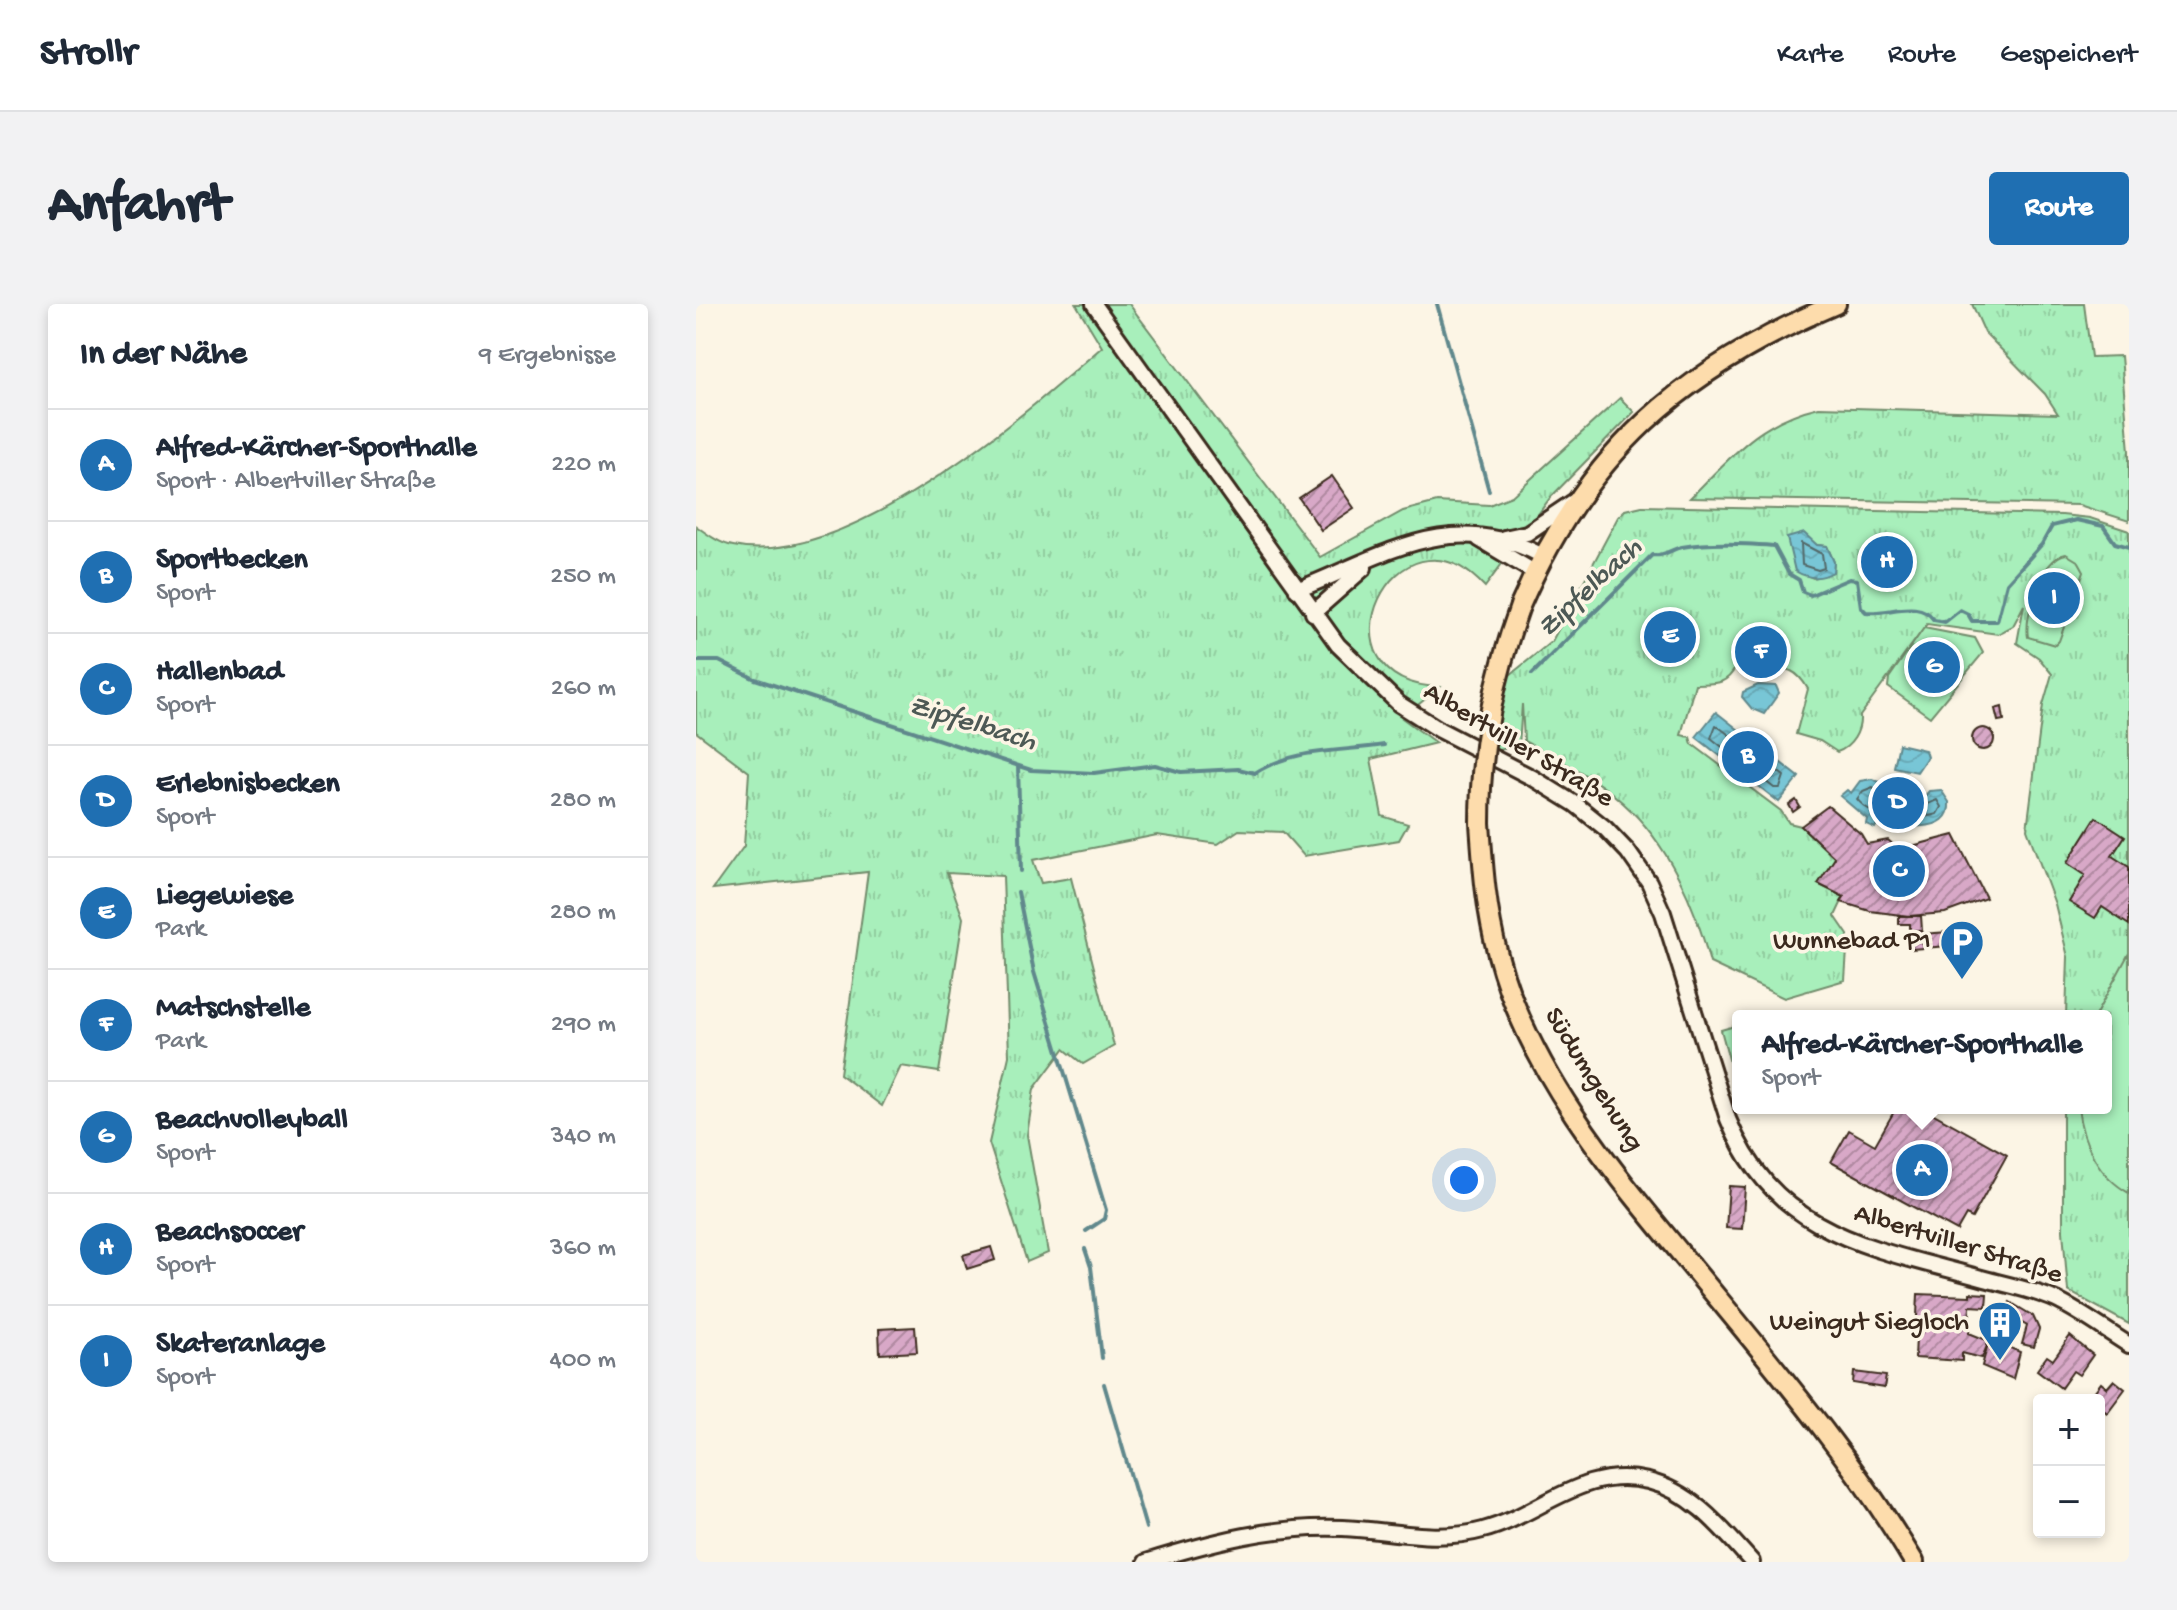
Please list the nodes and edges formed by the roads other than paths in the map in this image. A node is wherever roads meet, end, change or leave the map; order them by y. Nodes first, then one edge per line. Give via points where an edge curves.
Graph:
1 (1094, 304) edge
2 (1830, 306) edge
3 (1574, 502) junction
4 (1471, 535) junction
5 (1503, 538) junction
6 (1374, 559) junction
7 (1538, 564) junction
8 (1297, 590) junction
9 (1313, 613) junction
10 (2129, 1345) edge
11 (1146, 1562) edge
12 (1752, 1562) edge
13 (1914, 1562) edge

1 - 8 street, Albertviller Straße
2 - 3 main road, Südumgehung via 1771,332 1678,392 1641,424
3 - 5 street via 1527,533
3 - 7 main road, Südumgehung
4 - 5 street
4 - 6 street via 1424,539
4 - 7 street
5 - 7 street
6 - 8 street
6 - 9 street
7 - 13 main road, Südumgehung, bridge via 1500,664 1484,732 1480,823 1484,894 1498,957 1521,1020 1584,1129 1847,1459
8 - 9 street, Albertviller Straße
9 - 10 street, Albertviller Straße via 1381,689 1440,730 1575,804 1628,852 1663,913 1740,1149 1786,1201 1860,1246 2055,1300
11 - 12 street via 1217,1540 1299,1528 1457,1536 1486,1530 1580,1485 1624,1478 1675,1490 1697,1505

